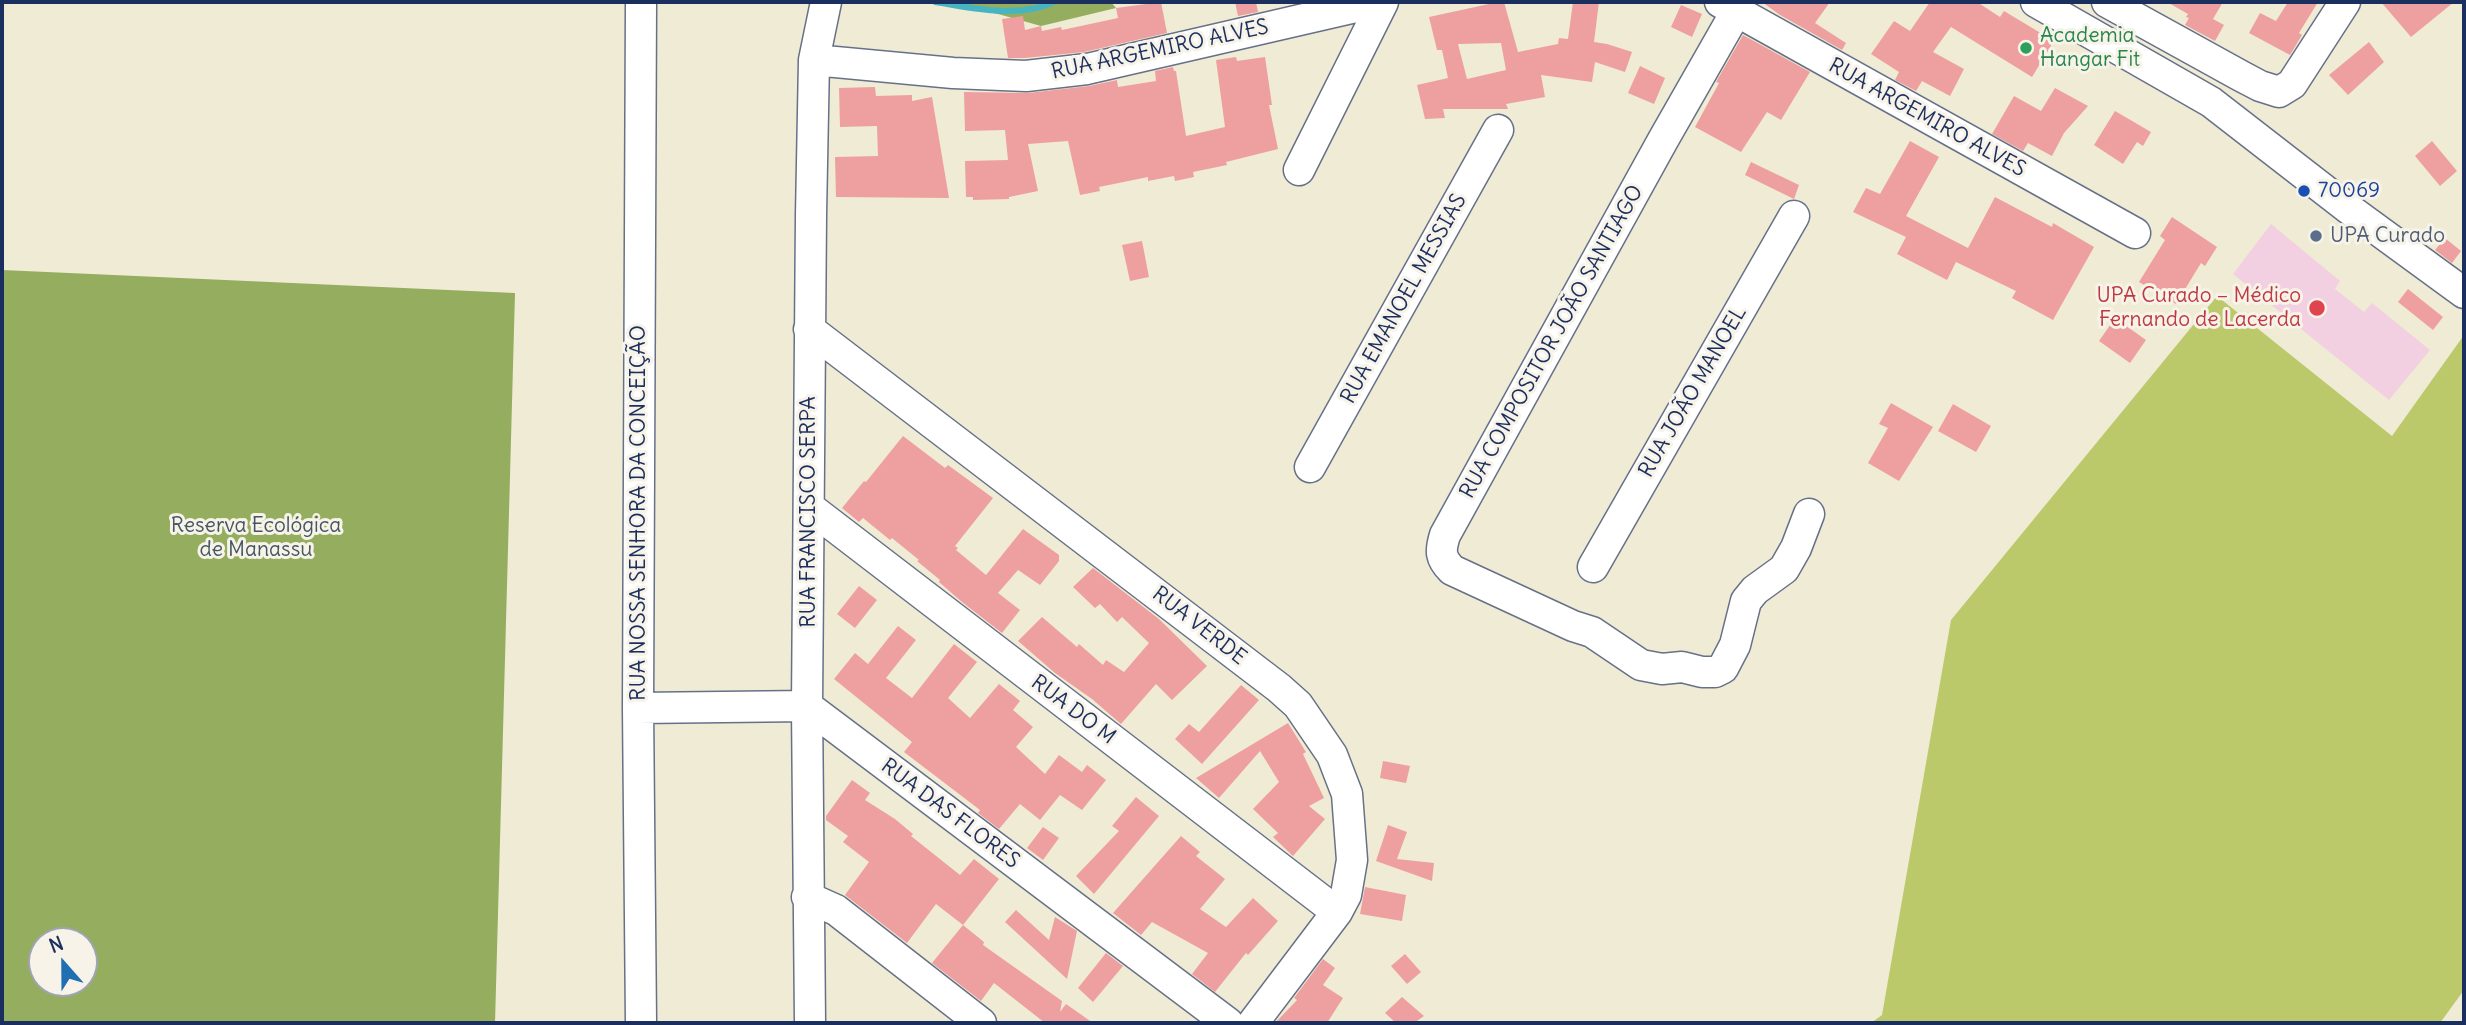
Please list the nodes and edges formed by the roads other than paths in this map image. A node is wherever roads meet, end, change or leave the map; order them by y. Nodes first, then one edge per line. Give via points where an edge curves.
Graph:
1 (641, 2) edge
2 (826, 2) edge
3 (1380, 2) edge
4 (2036, 2) edge
5 (2108, 2) edge
6 (2346, 2) edge
7 (1728, 7) edge
8 (814, 60) junction
9 (1498, 130) dead end
10 (1299, 170) dead end
11 (1794, 216) dead end
12 (2136, 233) dead end
13 (2464, 293) edge
14 (809, 329) junction
15 (1310, 467) dead end
16 (809, 508) junction
17 (1810, 514) dead end
18 (1593, 567) dead end
19 (807, 706) junction
20 (638, 708) junction
21 (807, 897) junction
22 (1337, 912) junction
23 (640, 1023) edge
24 (810, 1023) edge
25 (981, 1023) edge
26 (1228, 1023) edge
27 (1252, 1023) edge

1 - 20 street, RUA NOSSA SENHORA DA CONCEIÇÃO
2 - 8 street, RUA FRANCISCO SERPA
3 - 8 street, RUA ARGEMIRO ALVES via 1087,69 1026,76
3 - 10 street
4 - 13 street via 2211,102
5 - 6 street via 2241,76 2279,92 2292,84
7 - 12 street, RUA ARGEMIRO ALVES
7 - 17 street, RUA COMPOSITOR JOÃO SANTIAGO via 1662,140 1440,551 1452,570 1592,632 1641,665 1714,672 1723,668 1735,645 1746,601 1784,569
8 - 14 street, RUA FRANCISCO SERPA
9 - 15 street, RUA EMANOEL MESSIAS
11 - 18 street, RUA JOÃO MANOEL
14 - 16 street, RUA FRANCISCO SERPA
14 - 22 street, RUA VERDE via 1298,705 1332,755 1347,794 1352,860 1346,895
16 - 19 street, RUA FRANCISCO SERPA
16 - 22 street, RUA DO M
19 - 20 street
19 - 21 street, RUA FRANCISCO SERPA
19 - 26 street, RUA DAS FLORES
20 - 23 street, RUA NOSSA SENHORA DA CONCEIÇÃO
21 - 24 street, RUA FRANCISCO SERPA
21 - 25 street via 836,910
22 - 27 street, RUA VERDE

